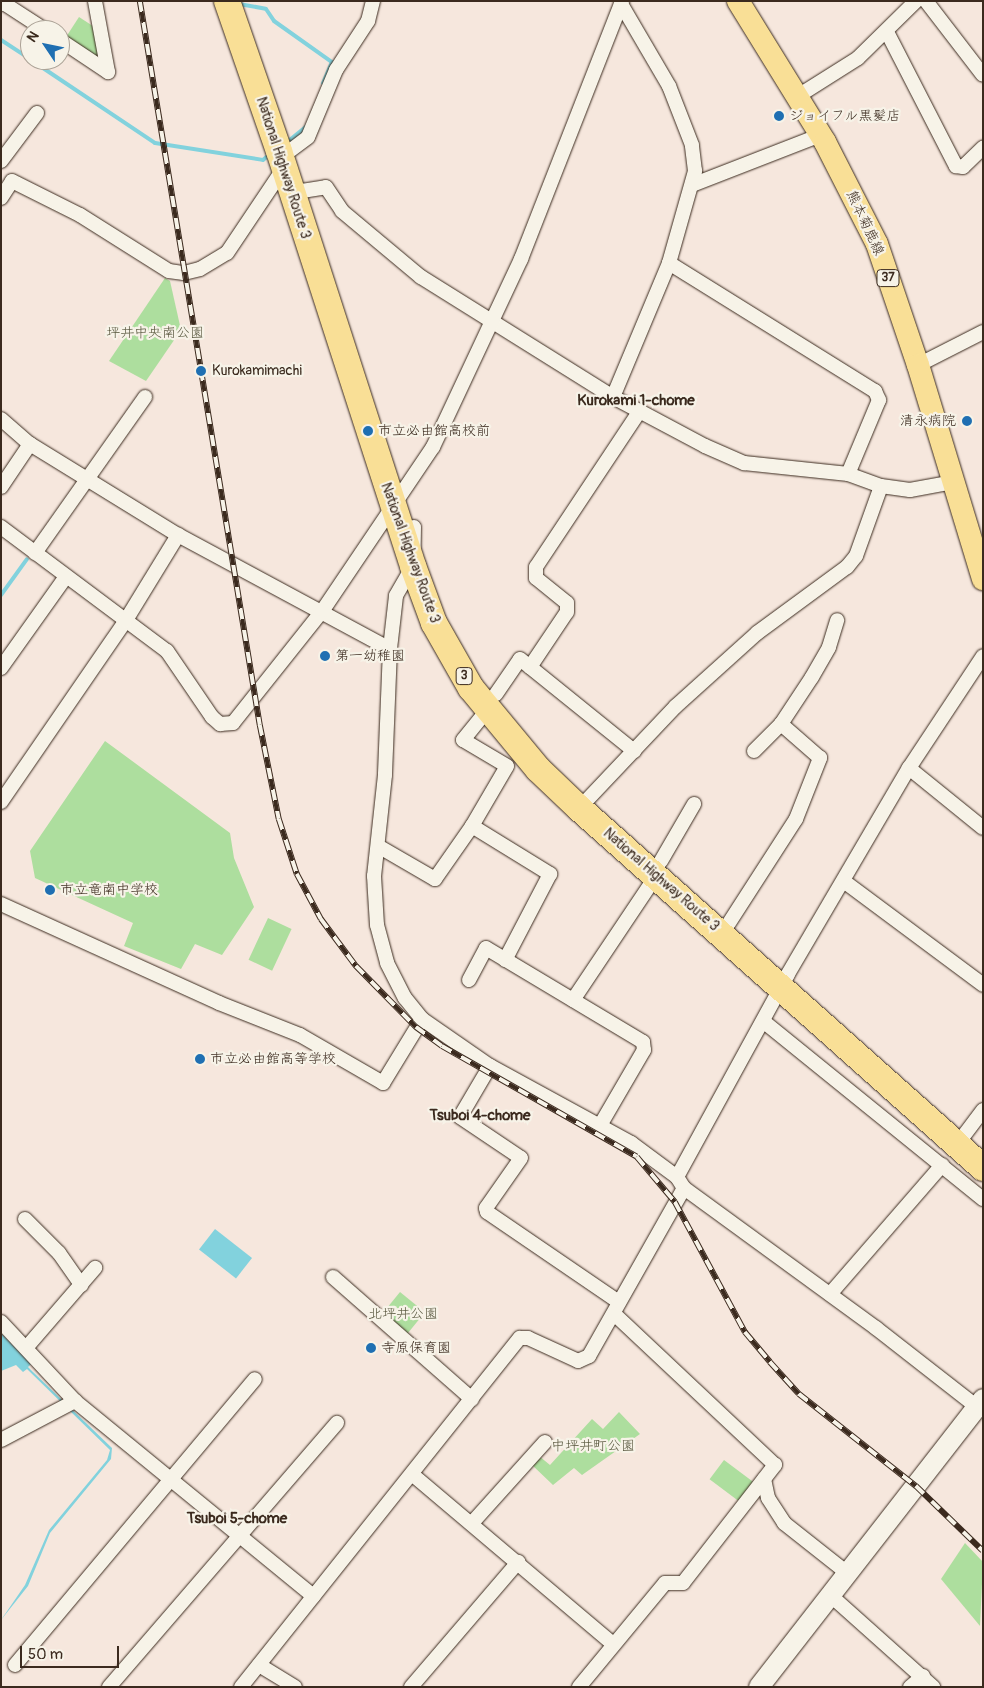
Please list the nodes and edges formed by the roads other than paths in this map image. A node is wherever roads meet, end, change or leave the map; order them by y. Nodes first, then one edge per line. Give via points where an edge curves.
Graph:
1 (7, 1) edge
2 (95, 1) edge
3 (227, 1) edge
4 (243, 1) edge
5 (373, 1) edge
6 (926, 1) edge
7 (622, 3) edge
8 (910, 3) edge
9 (744, 4) edge
10 (30, 20) edge
11 (887, 32) junction
12 (70, 47) edge
13 (983, 74) edge
14 (798, 96) junction
15 (37, 113) dead end
16 (821, 135) junction
17 (983, 148) edge
18 (287, 159) junction
19 (1, 161) edge
20 (6, 178) edge
21 (692, 185) junction
22 (302, 191) junction
23 (1, 198) edge
24 (669, 263) junction
25 (492, 323) junction
26 (983, 332) edge
27 (918, 365) junction
28 (145, 397) dead end
29 (613, 397) junction
30 (639, 412) junction
31 (1, 419) edge
32 (30, 444) junction
33 (848, 474) junction
34 (86, 478) junction
35 (954, 482) junction
36 (881, 486) junction
37 (1, 487) edge
38 (398, 499) junction
39 (1, 527) edge
40 (414, 527) junction
41 (178, 535) junction
42 (35, 553) junction
43 (413, 566) junction
44 (66, 578) junction
45 (983, 579) edge
46 (323, 610) junction
47 (126, 620) junction
48 (837, 620) dead end
49 (390, 648) junction
50 (983, 656) edge
51 (530, 667) junction
52 (1, 668) edge
53 (492, 701) junction
54 (781, 724) junction
55 (634, 751) junction
56 (754, 751) dead end
57 (909, 768) junction
58 (588, 799) junction
59 (1, 802) edge
60 (694, 804) dead end
61 (472, 826) junction
62 (983, 828) edge
63 (378, 846) junction
64 (659, 869) junction
65 (844, 882) junction
66 (1, 904) edge
67 (729, 923) junction
68 (505, 960) junction
69 (469, 980) dead end
70 (785, 981) junction
71 (983, 985) edge
72 (572, 1000) junction
73 (422, 1019) junction
74 (763, 1021) junction
75 (490, 1066) junction
76 (983, 1110) edge
77 (601, 1124) junction
78 (974, 1142) edge
79 (942, 1165) junction
80 (983, 1168) edge
81 (680, 1182) junction
82 (983, 1199) edge
83 (25, 1218) dead end
84 (95, 1268) dead end
85 (333, 1277) dead end
86 (81, 1285) junction
87 (830, 1294) junction
88 (617, 1308) junction
89 (1, 1322) edge
90 (26, 1348) junction
91 (255, 1379) dead end
92 (472, 1399) junction
93 (74, 1401) junction
94 (980, 1403) edge
95 (337, 1423) dead end
96 (1, 1440) edge
97 (545, 1442) dead end
98 (413, 1475) junction
99 (764, 1479) junction
100 (171, 1480) junction
101 (472, 1524) junction
102 (238, 1535) junction
103 (518, 1562) junction
104 (846, 1572) junction
105 (829, 1594) junction
106 (313, 1596) junction
107 (613, 1644) junction
108 (15, 1665) dead end
109 (259, 1665) junction
110 (923, 1676) junction
111 (109, 1687) edge
112 (241, 1687) edge
113 (295, 1687) edge
114 (411, 1687) edge
115 (579, 1687) edge
116 (759, 1687) edge
117 (910, 1687) edge
118 (933, 1687) edge

1 - 10 street via 5,4
2 - 12 street via 108,72
3 - 18 highway, National Highway Route 3 / 3
4 - 18 highway, National Highway Route 3 / 3
5 - 18 street via 368,21 336,70 308,137
6 - 13 street
7 - 21 street via 669,86 689,136 695,171
7 - 25 street via 562,158
8 - 11 street
9 - 14 main road, 熊本菊鹿線 / 37
11 - 14 street via 858,58
11 - 17 street via 956,166 963,167
14 - 16 main road, 熊本菊鹿線 / 37
15 - 19 street
16 - 21 street
16 - 27 main road, 熊本菊鹿線 / 37 via 877,244
18 - 20 street via 227,253 200,269 184,273 169,271 80,215
18 - 22 highway, National Highway Route 3 / 3
18 - 38 highway, National Highway Route 3 / 3
20 - 23 street
21 - 24 street
22 - 25 street via 326,188 342,210 420,277
22 - 38 highway, National Highway Route 3 / 3
24 - 29 street
24 - 33 street via 875,391 878,400
25 - 29 street
25 - 38 street via 433,447
26 - 27 street
27 - 35 main road, 熊本菊鹿線 / 37
28 - 34 street
29 - 30 street
30 - 33 street via 744,463
30 - 51 street via 536,567 536,578 567,603 567,612
31 - 32 street
32 - 34 street
32 - 37 street
33 - 36 street
34 - 41 street
34 - 42 street
35 - 36 street via 910,490
35 - 45 main road, 熊本菊鹿線 / 37
36 - 55 street via 856,556 847,567 757,633 676,706
38 - 40 highway, National Highway Route 3 / 3
38 - 43 highway, National Highway Route 3 / 3
38 - 46 street
39 - 42 street
40 - 43 street
40 - 53 highway, National Highway Route 3 / 3 via 437,592
41 - 46 street
41 - 47 street
42 - 44 street
43 - 49 street via 396,596
43 - 53 highway, National Highway Route 3 / 3 via 434,623 472,688
44 - 47 street
44 - 52 street
46 - 47 street via 247,708 228,725 220,724 212,717 166,651
46 - 49 street
47 - 59 street
48 - 54 street via 829,647
49 - 63 street via 385,775
50 - 57 street
51 - 53 street via 520,659
51 - 55 street
53 - 58 highway, National Highway Route 3 / 3
53 - 61 street via 463,740 507,766
53 - 64 highway, National Highway Route 3 / 3 via 538,769
54 - 56 street
54 - 67 street via 820,758 796,819
55 - 58 street
57 - 62 street
57 - 65 street
58 - 64 highway, National Highway Route 3 / 3
60 - 64 street
61 - 63 street via 435,879
61 - 68 street via 550,874
63 - 73 street via 374,876 377,925 393,977
64 - 67 highway, National Highway Route 3 / 3
64 - 70 highway, National Highway Route 3 / 3
64 - 72 street
65 - 70 street
65 - 71 street
66 - 73 street via 219,1003 300,1035 383,1083
67 - 70 highway, National Highway Route 3 / 3
68 - 69 street via 486,948
68 - 72 street
70 - 74 street
70 - 78 highway, National Highway Route 3 / 3
70 - 80 highway, National Highway Route 3 / 3
72 - 77 street via 643,1042 644,1050
73 - 75 street
74 - 79 street
74 - 81 street
75 - 77 street
75 - 88 street via 460,1117 521,1158 486,1208 488,1212
76 - 78 street
77 - 81 street
79 - 82 street
79 - 87 street
81 - 87 street
81 - 88 street
83 - 86 street via 59,1253
84 - 86 street
85 - 92 street
86 - 90 street
87 - 94 street
88 - 92 street via 589,1356 578,1362 528,1338 520,1338
88 - 99 street via 775,1465
89 - 90 street
90 - 93 street
91 - 100 street
92 - 98 street
93 - 96 street
93 - 100 street
94 - 104 street
95 - 102 street
97 - 101 street
98 - 101 street
98 - 106 street
99 - 104 street via 768,1498 784,1523
99 - 107 street via 683,1582 664,1583
100 - 102 street
100 - 108 street
101 - 103 street
102 - 106 street
102 - 111 street
103 - 107 street
103 - 114 street
104 - 105 street
105 - 110 street
105 - 116 street
106 - 109 street
107 - 115 street
109 - 112 street
109 - 113 street
110 - 117 street
110 - 118 street

